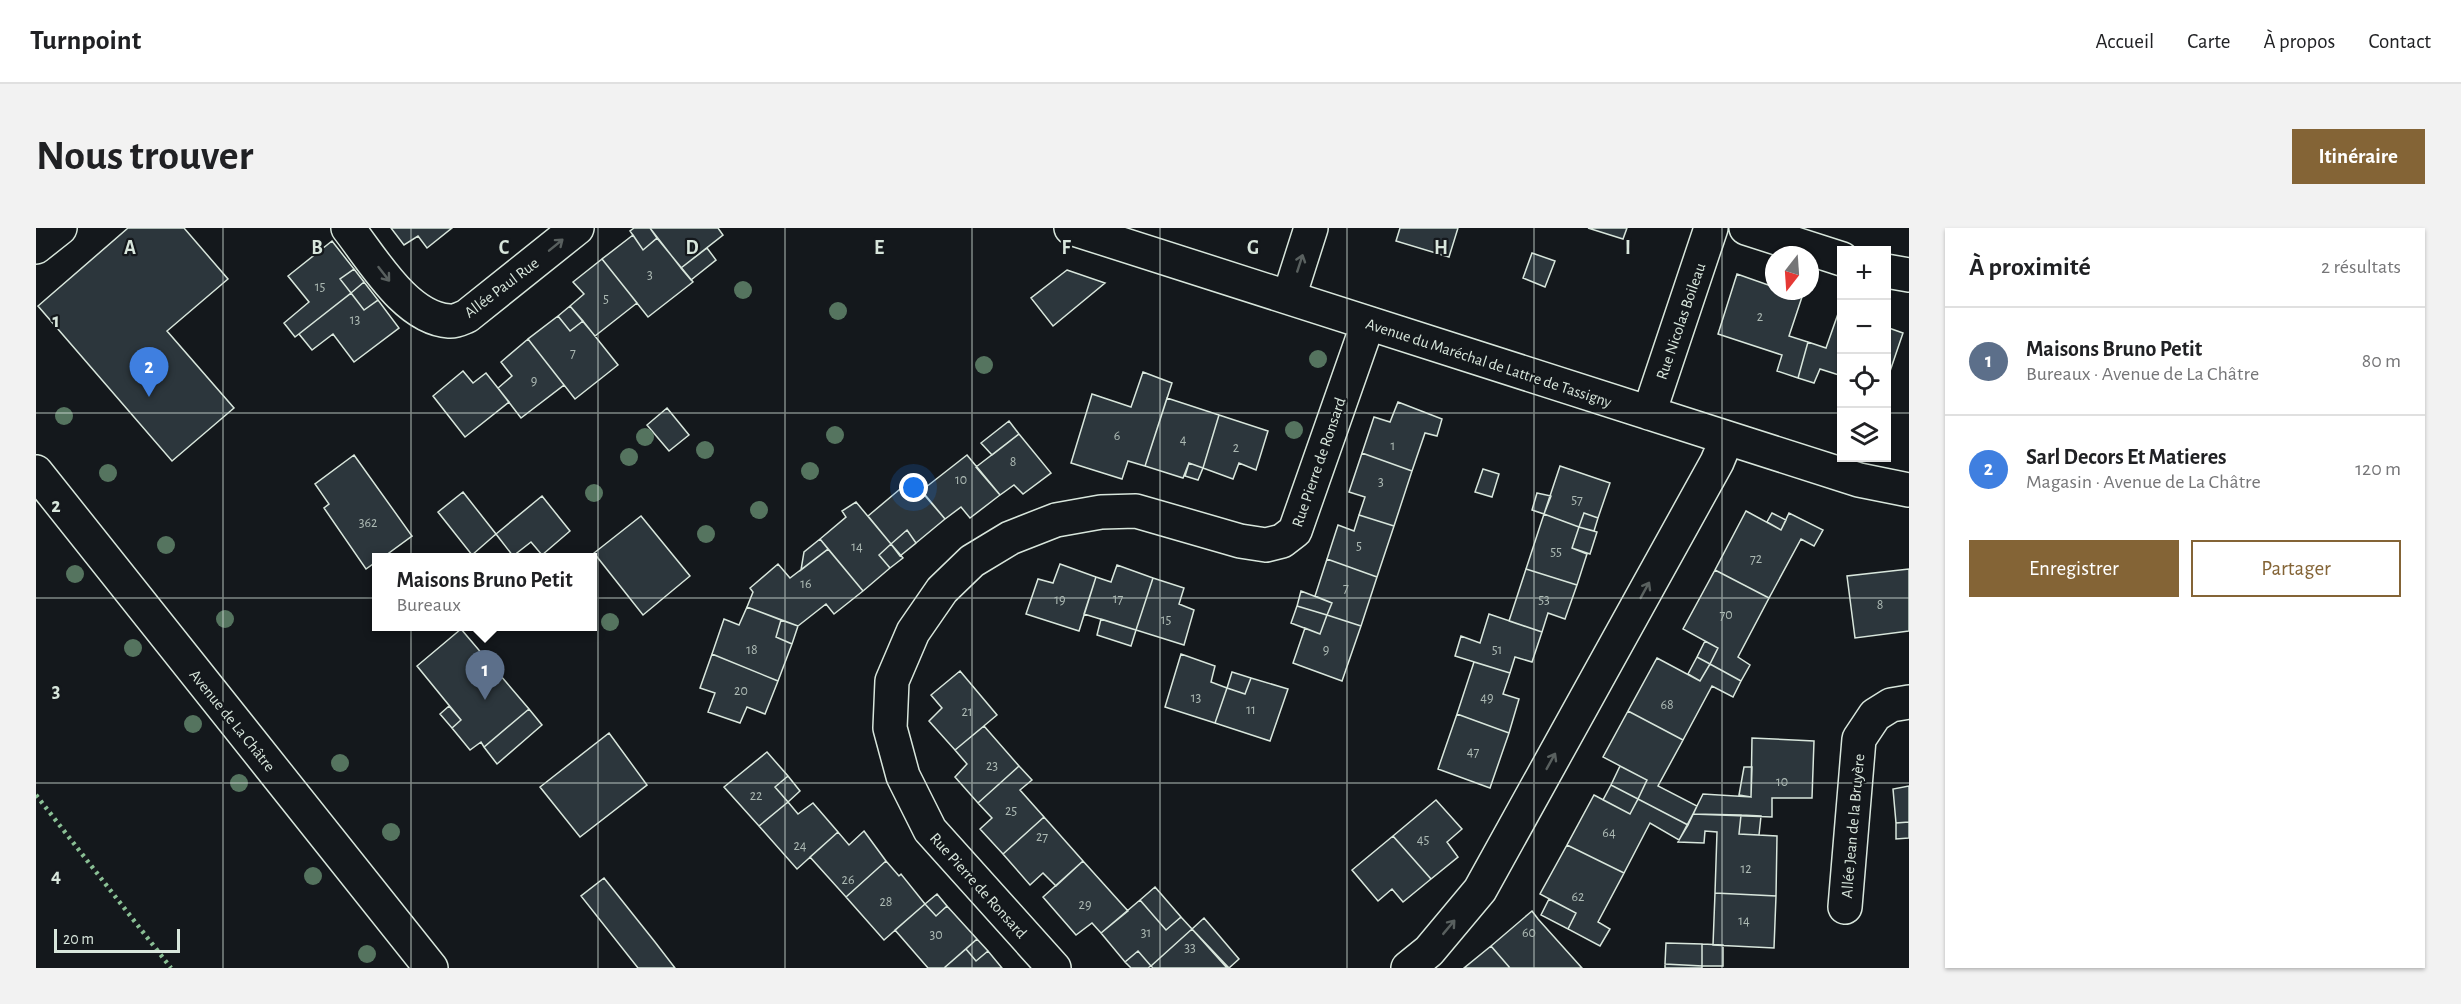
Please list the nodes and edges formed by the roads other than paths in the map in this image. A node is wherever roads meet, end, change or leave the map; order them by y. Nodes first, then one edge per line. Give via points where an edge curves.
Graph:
1 (60, 228) edge
2 (348, 228) edge
3 (577, 228) edge
4 (1071, 228) edge
5 (1311, 228) edge
6 (1711, 228) edge
7 (1746, 228) edge
8 (36, 247) edge
9 (1837, 257) edge
10 (1891, 272) edge
11 (1909, 275) edge
12 (1289, 297) junction
13 (1368, 323) junction
14 (1649, 413) junction
15 (1727, 438) junction
16 (36, 472) edge
17 (1909, 490) edge
18 (1909, 702) edge
19 (1845, 907) dead end
20 (431, 968) edge
21 (1054, 968) edge
22 (1408, 968) edge

1 - 8 street
2 -> 3 street, Allée Paul Rue via 404,299 426,316 452,322 467,316
4 - 12 street, Avenue du Maréchal de Lattre de Tassigny
12 -> 5 street
6 - 14 street, Rue Nicolas Boileau
7 - 9 street
10 - 11 street
12 - 13 street, Avenue du Maréchal de Lattre de Tassigny
13 - 14 street, Avenue du Maréchal de Lattre de Tassigny
13 - 21 street, Rue Pierre de Ronsard via 1295,531 1282,541 1266,545 1240,541 1136,511 1056,520 1010,538 972,561 942,590 913,632 892,681 890,728 903,776 930,830
14 - 15 street, Avenue du Maréchal de Lattre de Tassigny
15 - 17 street, Avenue du Maréchal de Lattre de Tassigny via 1859,480
22 -> 15 street via 1429,951 1480,890
16 - 20 street, Avenue de La Châtre
18 - 19 street, Allée Jean de la Bruyère via 1891,705 1875,715 1859,739

